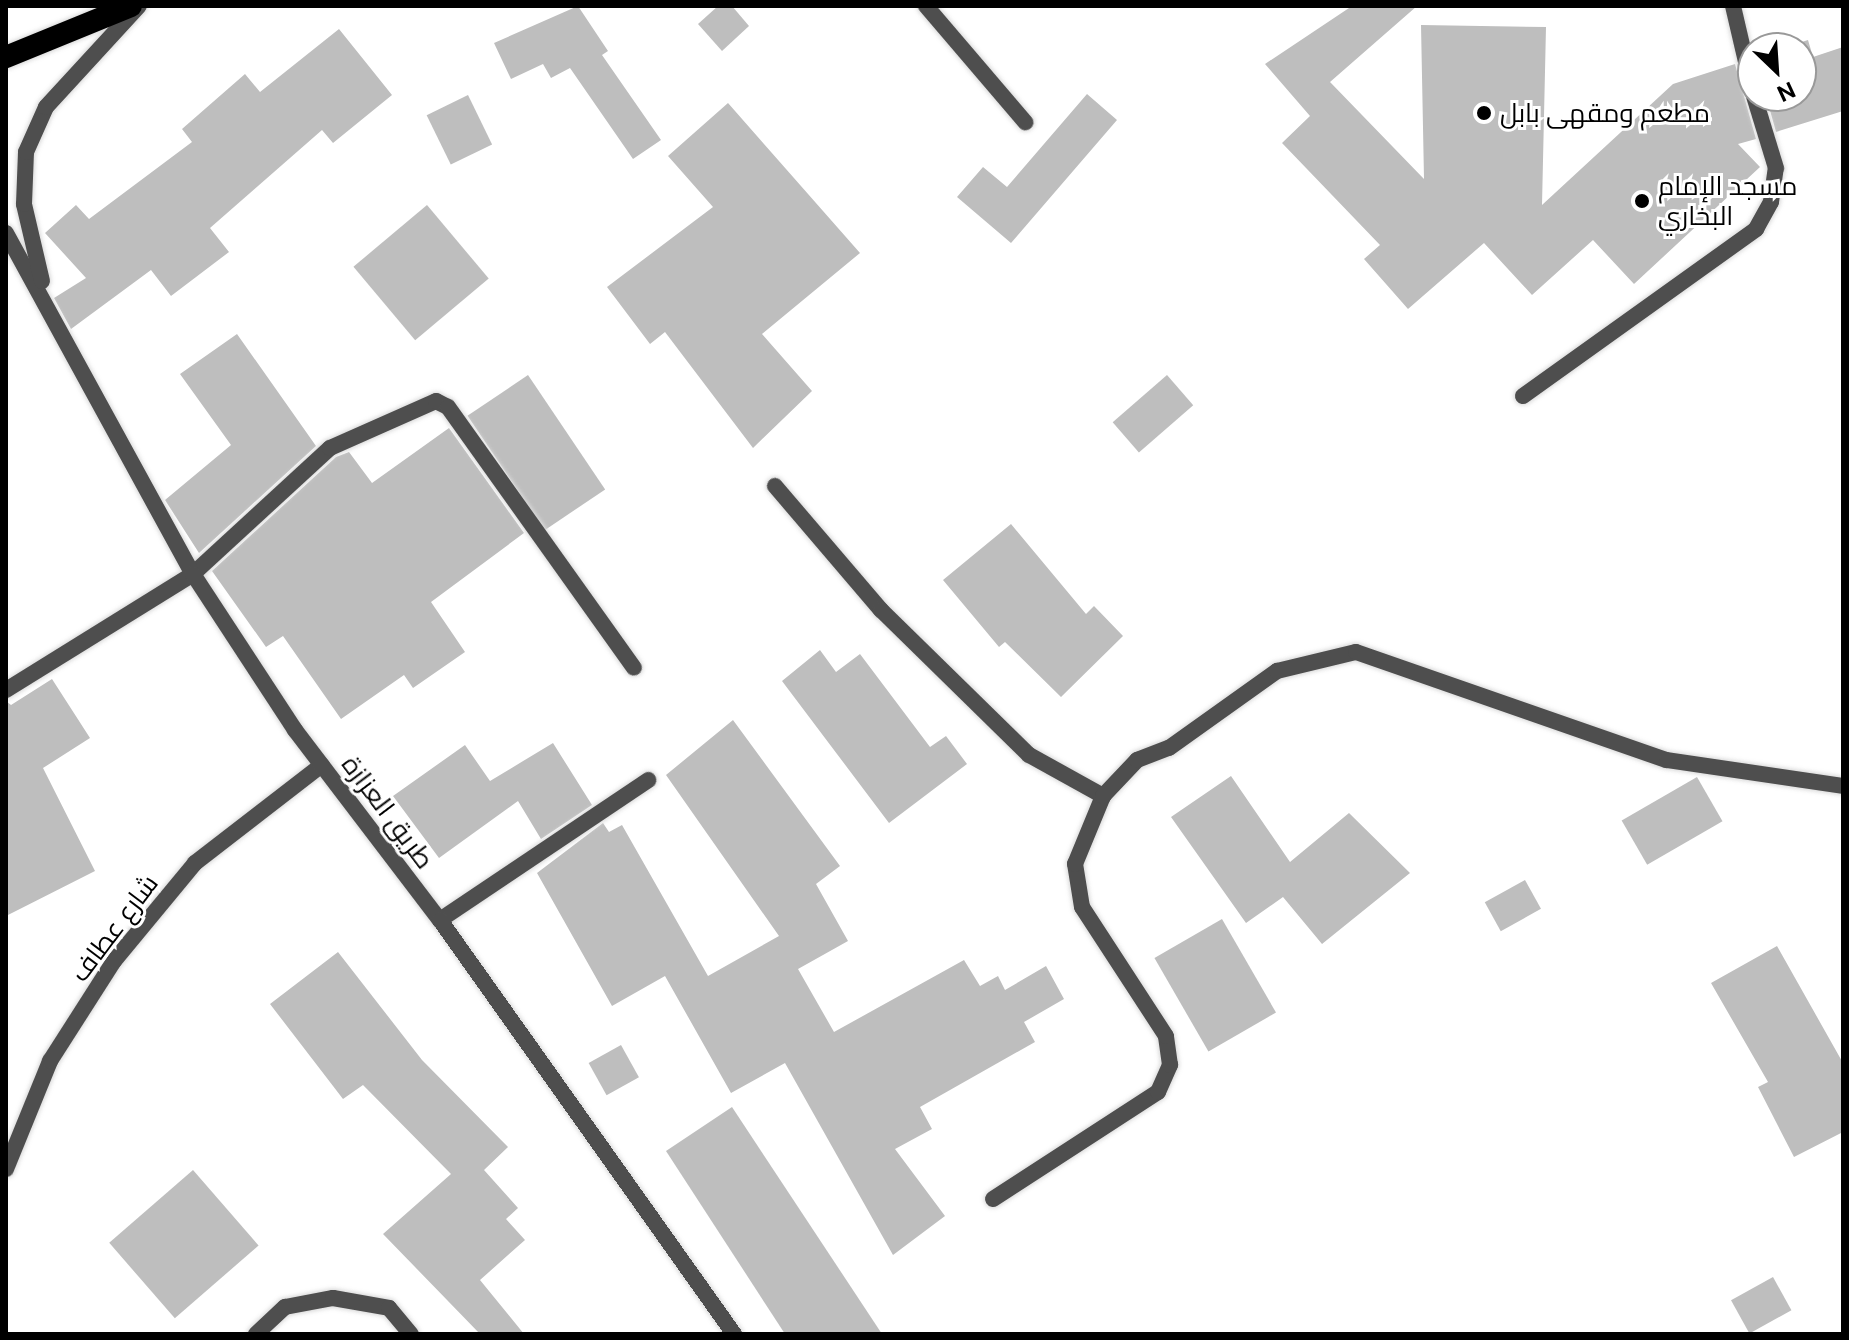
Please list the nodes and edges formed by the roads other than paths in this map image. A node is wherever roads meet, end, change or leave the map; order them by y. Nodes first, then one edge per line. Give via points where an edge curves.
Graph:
1 (131, 6) edge
2 (139, 6) edge
3 (926, 6) edge
4 (1733, 6) edge
5 (1739, 32) edge
6 (6, 57) edge
7 (1759, 112) edge
8 (1025, 122) dead end
9 (6, 233) edge
10 (46, 295) junction
11 (1523, 396) dead end
12 (775, 486) dead end
13 (193, 574) junction
14 (634, 668) dead end
15 (6, 690) edge
16 (322, 765) junction
17 (648, 780) dead end
18 (1843, 786) edge
19 (1103, 796) junction
20 (440, 920) junction
21 (6, 1169) edge
22 (993, 1199) dead end
23 (256, 1334) edge
24 (411, 1334) edge
25 (734, 1334) edge

1 - 6 highway
2 - 10 street, طريق العزازة via 46,107 26,152 24,204
3 - 8 street
4 - 5 street
7 - 11 street via 1776,168 1771,202 1756,229
9 - 10 street, طريق العزازة
10 - 13 street, طريق العزازة via 99,412
12 - 19 street via 881,610 1029,755
13 - 14 street via 330,448 436,401 448,407
13 - 15 street
13 - 16 street, طريق العزازة
16 - 20 street, طريق العزازة
16 - 21 street, شارع عطاف via 195,863 114,961 50,1061
17 - 20 street
18 - 19 street via 1667,760 1356,652 1277,671 1169,748 1137,760
19 - 22 street via 1075,864 1082,907 1166,1036 1170,1065 1158,1092
20 - 25 street, طريق العزازة
23 - 24 street via 285,1307 333,1298 389,1308

